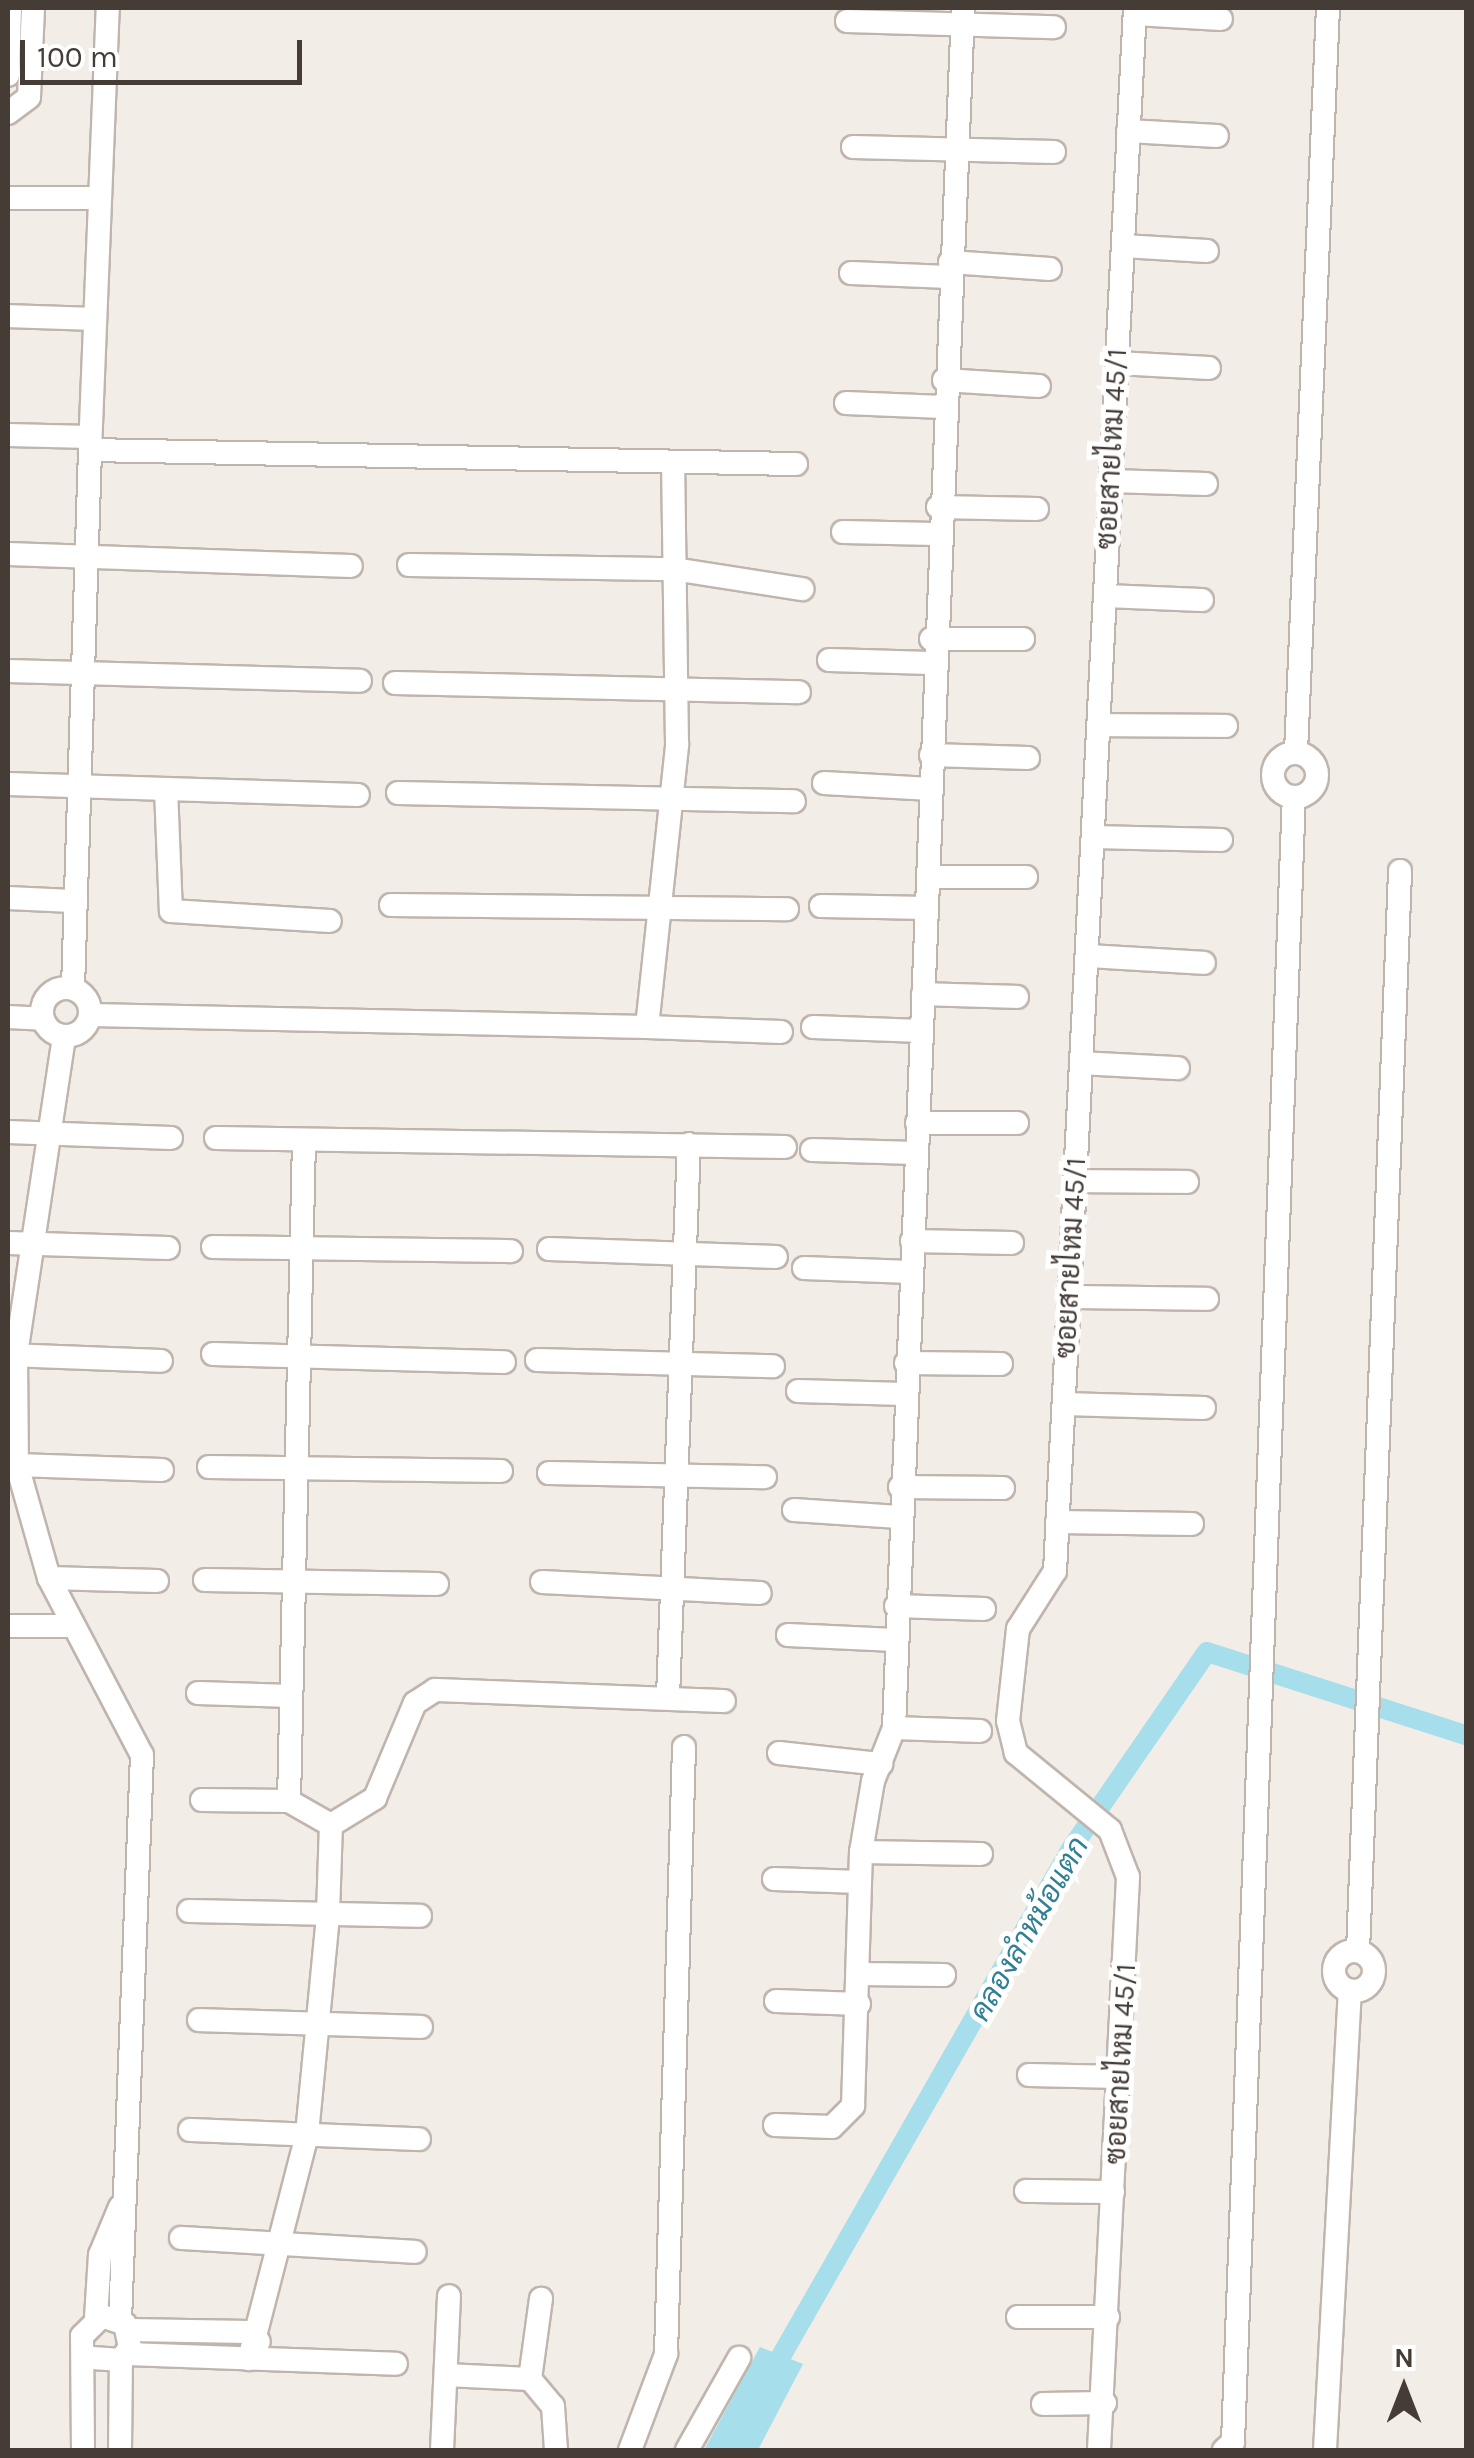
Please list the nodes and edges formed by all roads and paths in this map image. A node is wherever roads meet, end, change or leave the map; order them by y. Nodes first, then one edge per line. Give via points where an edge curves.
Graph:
1 (10, 8) edge
2 (33, 8) edge
3 (108, 8) edge
4 (1328, 8) edge
5 (1135, 11) edge
6 (962, 15) edge
7 (1221, 19) dead end
8 (847, 21) dead end
9 (1054, 27) dead end
10 (8, 76) edge
11 (8, 113) edge
12 (1128, 131) junction
13 (1218, 136) dead end
14 (853, 148) dead end
15 (955, 149) junction
16 (1054, 152) dead end
17 (8, 198) edge
18 (97, 198) junction
19 (1123, 246) junction
20 (1208, 251) dead end
21 (1050, 269) dead end
22 (949, 270) junction
23 (851, 273) dead end
24 (8, 316) edge
25 (92, 319) junction
26 (1117, 363) junction
27 (1208, 368) dead end
28 (944, 380) junction
29 (1038, 386) dead end
30 (846, 403) dead end
31 (943, 407) junction
32 (8, 435) edge
33 (89, 443) junction
34 (673, 464) junction
35 (796, 464) dead end
36 (1111, 481) junction
37 (1206, 484) dead end
38 (938, 507) junction
39 (1037, 509) dead end
40 (842, 532) dead end
41 (936, 534) junction
42 (8, 554) edge
43 (83, 556) junction
44 (410, 565) dead end
45 (351, 566) dead end
46 (674, 568) junction
47 (802, 589) dead end
48 (1105, 596) junction
49 (1202, 600) dead end
50 (931, 638) junction
51 (1023, 639) dead end
52 (829, 660) dead end
53 (930, 663) junction
54 (8, 671) edge
55 (84, 678) junction
56 (360, 681) dead end
57 (396, 683) dead end
58 (678, 691) junction
59 (799, 692) dead end
60 (1098, 725) junction
61 (1226, 726) dead end
62 (931, 755) junction
63 (1028, 758) dead end
64 (8, 784) edge
65 (824, 784) dead end
66 (80, 789) junction
67 (166, 789) junction
68 (931, 789) junction
69 (398, 793) dead end
70 (358, 795) dead end
71 (674, 801) junction
72 (794, 801) dead end
73 (1093, 837) junction
74 (1221, 840) dead end
75 (1400, 871) dead end
76 (928, 878) junction
77 (1026, 878) dead end
78 (8, 898) edge
79 (72, 901) junction
80 (392, 905) dead end
81 (821, 906) dead end
82 (926, 908) junction
83 (786, 909) dead end
84 (664, 910) junction
85 (330, 921) dead end
86 (1087, 956) junction
87 (1204, 963) dead end
88 (72, 988) junction
89 (923, 994) junction
90 (1017, 997) dead end
91 (90, 1015) junction
92 (8, 1018) edge
93 (42, 1019) junction
94 (647, 1027) junction
95 (813, 1027) dead end
96 (921, 1031) junction
97 (781, 1032) dead end
98 (64, 1037) junction
99 (1081, 1063) junction
100 (1178, 1068) dead end
101 (917, 1123) junction
102 (1017, 1123) dead end
103 (8, 1132) edge
104 (50, 1134) junction
105 (171, 1138) dead end
106 (216, 1138) dead end
107 (304, 1140) junction
108 (689, 1144) junction
109 (785, 1146) dead end
110 (812, 1150) dead end
111 (916, 1153) junction
112 (1075, 1181) junction
113 (1186, 1182) dead end
114 (912, 1240) junction
115 (8, 1243) edge
116 (1012, 1243) dead end
117 (37, 1245) junction
118 (213, 1247) dead end
119 (302, 1247) junction
120 (168, 1248) dead end
121 (549, 1249) dead end
122 (511, 1250) dead end
123 (680, 1254) junction
124 (776, 1256) dead end
125 (804, 1268) dead end
126 (910, 1272) junction
127 (1069, 1297) junction
128 (1208, 1299) dead end
129 (214, 1354) dead end
130 (12, 1355) edge
131 (297, 1358) junction
132 (537, 1360) dead end
133 (161, 1361) dead end
134 (504, 1362) dead end
135 (906, 1363) junction
136 (678, 1364) junction
137 (1001, 1364) dead end
138 (773, 1366) dead end
139 (798, 1391) dead end
140 (904, 1394) junction
141 (1064, 1404) junction
142 (1204, 1408) dead end
143 (17, 1465) junction
144 (209, 1467) dead end
145 (295, 1468) junction
146 (162, 1470) dead end
147 (501, 1472) dead end
148 (550, 1473) dead end
149 (674, 1475) junction
150 (766, 1477) dead end
151 (900, 1487) junction
152 (1003, 1488) dead end
153 (794, 1510) dead end
154 (899, 1518) junction
155 (1057, 1522) junction
156 (1192, 1524) dead end
157 (49, 1578) junction
158 (205, 1580) dead end
159 (157, 1581) dead end
160 (293, 1582) junction
161 (542, 1582) dead end
162 (437, 1584) dead end
163 (671, 1589) junction
164 (760, 1593) dead end
165 (896, 1606) junction
166 (984, 1609) dead end
167 (8, 1626) edge
168 (72, 1626) junction
169 (788, 1635) dead end
170 (895, 1640) junction
171 (198, 1693) dead end
172 (291, 1696) junction
173 (668, 1698) junction
174 (724, 1700) dead end
175 (894, 1728) junction
176 (980, 1731) dead end
177 (684, 1747) dead end
178 (779, 1753) dead end
179 (881, 1764) junction
180 (202, 1800) dead end
181 (290, 1801) junction
182 (331, 1825) junction
183 (861, 1852) junction
184 (981, 1854) dead end
185 (774, 1879) dead end
186 (860, 1882) junction
187 (189, 1911) dead end
188 (328, 1914) junction
189 (420, 1916) dead end
190 (860, 1974) junction
191 (944, 1975) dead end
192 (776, 2001) dead end
193 (858, 2004) junction
194 (199, 2020) dead end
195 (321, 2024) junction
196 (420, 2027) dead end
197 (1028, 2075) dead end
198 (1120, 2077) junction
199 (775, 2124) dead end
200 (190, 2130) dead end
201 (308, 2134) junction
202 (419, 2139) dead end
203 (1026, 2191) dead end
204 (1113, 2192) junction
205 (126, 2195) junction
206 (181, 2238) dead end
207 (284, 2246) junction
208 (415, 2252) dead end
209 (449, 2296) dead end
210 (541, 2298) dead end
211 (1018, 2317) dead end
212 (1108, 2317) junction
213 (96, 2318) junction
214 (125, 2325) junction
215 (250, 2332) junction
216 (124, 2357) junction
217 (260, 2357) junction
218 (89, 2358) junction
219 (739, 2358) dead end
220 (396, 2364) dead end
221 (446, 2376) junction
222 (530, 2378) junction
223 (1105, 2403) junction
224 (1043, 2404) dead end
225 (1233, 2448) edge
226 (1102, 2449) edge
227 (83, 2450) edge
228 (120, 2450) edge
229 (442, 2450) edge
230 (556, 2450) edge
231 (630, 2450) edge
232 (687, 2450) edge
233 (1325, 2450) edge

1 - 10 street
2 - 11 street via 29,97
3 - 18 street
4 - 225 street via 1296,752 1273,770 1275,785 1294,797 1255,1711
5 - 7 street
5 - 12 street, ซอยสายไหม 45/1
6 - 8 street
6 - 9 street
6 - 15 street
12 - 13 street
12 - 19 street, ซอยสายไหม 45/1
14 - 15 street
15 - 16 street
15 - 22 street
17 - 18 street
18 - 25 street
19 - 20 street
19 - 26 street, ซอยสายไหม 45/1
21 - 22 street
22 - 23 street
22 - 28 street
24 - 25 street
25 - 33 street
26 - 27 street
26 - 36 street, ซอยสายไหม 45/1
28 - 29 street
28 - 31 street
30 - 31 street
31 - 38 street
32 - 33 street
33 - 34 street
33 - 43 street
34 - 35 street
34 - 46 street
36 - 37 street
36 - 48 street, ซอยสายไหม 45/1
38 - 39 street
38 - 41 street
40 - 41 street
41 - 50 street
42 - 43 street
43 - 45 street
43 - 55 street
44 - 46 street
46 - 47 street
46 - 58 street
48 - 49 street
48 - 60 street, ซอยสายไหม 45/1
50 - 51 street
50 - 53 street
52 - 53 street
53 - 62 street
54 - 55 street
55 - 56 street
55 - 66 street
57 - 58 street
58 - 59 street
58 - 71 street
60 - 61 street
60 - 73 street, ซอยสายไหม 45/1
62 - 63 street
62 - 68 street
64 - 66 street
65 - 68 street
66 - 67 street
66 - 79 street
67 - 70 street
67 - 85 street via 171,911
68 - 76 street
69 - 71 street
71 - 72 street
71 - 84 street
73 - 74 street
73 - 86 street, ซอยสายไหม 45/1
75 - 233 street via 1358,1951 1335,1964 1335,1978 1350,1991
76 - 77 street
76 - 82 street
78 - 79 street
79 - 88 street
80 - 84 street
81 - 82 street
82 - 89 street
83 - 84 street
84 - 94 street
86 - 87 street
86 - 99 street, ซอยสายไหม 45/1
88 - 91 street
88 - 93 street via 49,995
89 - 90 street
89 - 96 street
91 - 94 street
91 - 98 street
92 - 93 street
93 - 98 street
94 - 97 street
95 - 96 street
96 - 101 street
98 - 104 street
99 - 100 street
99 - 112 street, ซอยสายไหม 45/1
101 - 102 street
101 - 111 street
103 - 104 street
104 - 105 street
104 - 117 street
106 - 107 street
107 - 108 street
107 - 119 street
108 - 109 street
108 - 123 street
110 - 111 street
111 - 114 street
112 - 113 street
112 - 127 street, ซอยสายไหม 45/1
114 - 116 street
114 - 126 street
115 - 117 street
117 - 120 street
117 - 130 street
118 - 119 street
119 - 122 street
119 - 131 street
121 - 123 street
123 - 124 street
123 - 136 street
125 - 126 street
126 - 135 street
127 - 128 street
127 - 141 street, ซอยสายไหม 45/1
129 - 131 street
130 - 133 street
130 - 143 street
131 - 134 street
131 - 145 street
132 - 136 street
135 - 137 street
135 - 140 street
136 - 138 street
136 - 149 street
139 - 140 street
140 - 151 street
141 - 142 street
141 - 155 street, ซอยสายไหม 45/1
143 - 146 street
143 - 157 street
144 - 145 street
145 - 147 street
145 - 160 street
148 - 149 street
149 - 150 street
149 - 163 street
151 - 152 street
151 - 154 street
153 - 154 street
154 - 165 street
155 - 156 street
155 - 198 street, ซอยสายไหม 45/1 via 1053,1580 1014,1647 1008,1721 1016,1753 1074,1792 1110,1830 1128,1878
157 - 159 street
157 - 168 street
158 - 160 street
160 - 162 street
160 - 172 street
161 - 163 street
163 - 164 street
163 - 173 street
165 - 166 street
165 - 170 street
167 - 168 street
168 - 205 street via 136,1733 145,1779
169 - 170 street
170 - 175 street
171 - 172 street
172 - 181 street
173 - 174 street
173 - 182 street via 435,1690 415,1703 374,1798
175 - 176 street
175 - 179 street
177 - 231 street via 666,2354
178 - 179 street
179 - 183 street
180 - 181 street
181 - 182 street
182 - 188 street
183 - 184 street
183 - 186 street
185 - 186 street
186 - 190 street
187 - 188 street
188 - 189 street
188 - 195 street
190 - 191 street
190 - 193 street
192 - 193 street
193 - 199 street via 850,2115 832,2127
194 - 195 street
195 - 196 street
195 - 201 street
197 - 198 street
198 - 204 street, ซอยสายไหม 45/1
200 - 201 street
201 - 202 street
201 - 207 street
203 - 204 street
204 - 212 street, ซอยสายไหม 45/1
205 - 213 street via 100,2255
205 - 214 street
206 - 207 street
207 - 208 street
207 - 215 street
209 - 221 street
210 - 222 street
211 - 212 street
212 - 223 street, ซอยสายไหม 45/1
213 - 214 street
213 - 218 street via 82,2336
214 - 215 street
214 - 216 street
215 - 217 street
216 - 217 street
216 - 218 street
216 - 228 street
217 - 220 street
218 - 227 street
219 - 232 street
221 - 222 street
221 - 229 street
222 - 230 street via 553,2406
223 - 224 street
223 - 226 street, ซอยสายไหม 45/1

